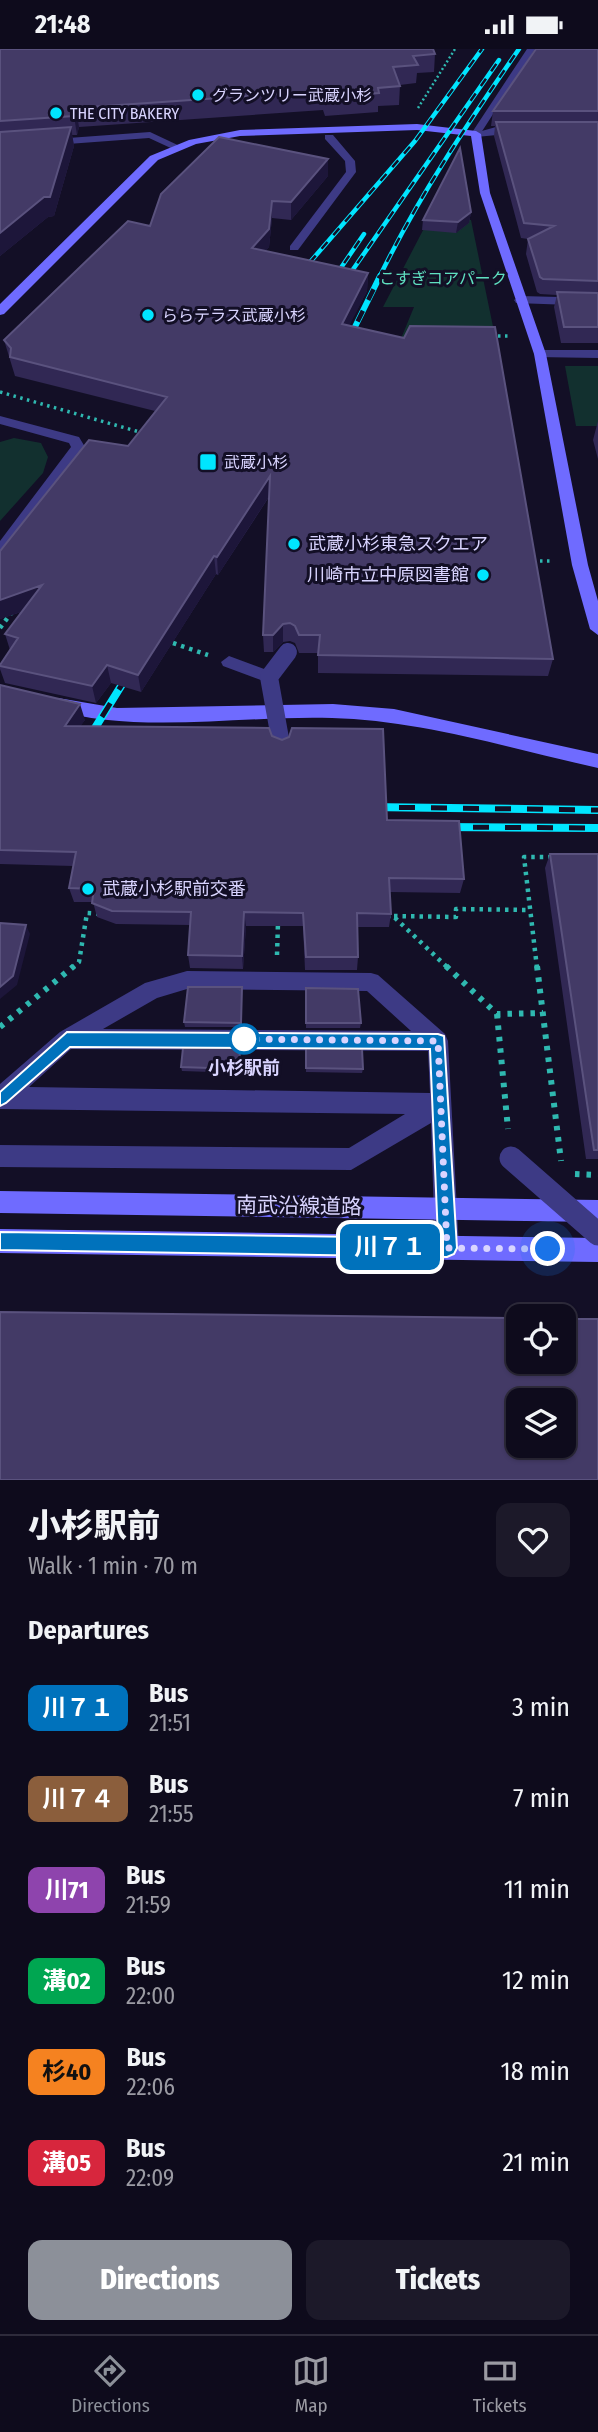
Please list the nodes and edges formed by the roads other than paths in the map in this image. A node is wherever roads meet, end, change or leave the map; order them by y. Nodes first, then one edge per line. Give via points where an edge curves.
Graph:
1 (531, 49) edge
2 (530, 130) edge
3 (476, 134) junction
4 (329, 137) dead end
5 (0, 146) edge
6 (179, 148) junction
7 (294, 248) dead end
8 (520, 300) junction
9 (598, 302) edge
10 (0, 311) edge
11 (540, 354) junction
12 (598, 354) edge
13 (0, 420) edge
14 (0, 552) edge
15 (598, 629) edge
16 (288, 652) dead end
17 (229, 661) road end
18 (269, 677) junction
19 (36, 699) edge
20 (281, 744) edge
21 (598, 761) edge
22 (67, 1039) junction
23 (438, 1041) junction
24 (1, 1097) edge
25 (442, 1104) junction
26 (0, 1156) edge
27 (511, 1158) road end
28 (0, 1202) edge
29 (447, 1208) junction
30 (598, 1211) edge
31 (598, 1234) edge
32 (0, 1241) edge
33 (447, 1248) junction
34 (598, 1250) edge

1 - 3 street
2 - 3 street
3 - 6 street via 417,127 240,133
3 - 8 street via 485,193
4 - 7 street via 350,161 351,172
5 - 6 street via 150,135
6 - 10 street via 155,158
8 - 9 street
8 - 11 street
11 - 12 street
11 - 15 street via 580,565
13 - 14 street via 74,440 78,447
16 - 18 street, bridge
17 - 18 street
18 - 20 street, bridge
19 - 21 street via 117,715 332,711 394,716
22 - 23 street
22 - 23 street via 152,990 200,980 371,982
22 - 24 street
23 - 25 street
24 - 25 street
25 - 26 street via 351,1159
25 - 29 street
27 - 31 street, bridge
28 - 29 street, 南武沿線道路
29 - 30 street, 南武沿線道路
29 - 33 street
32 - 33 street
33 - 34 street

